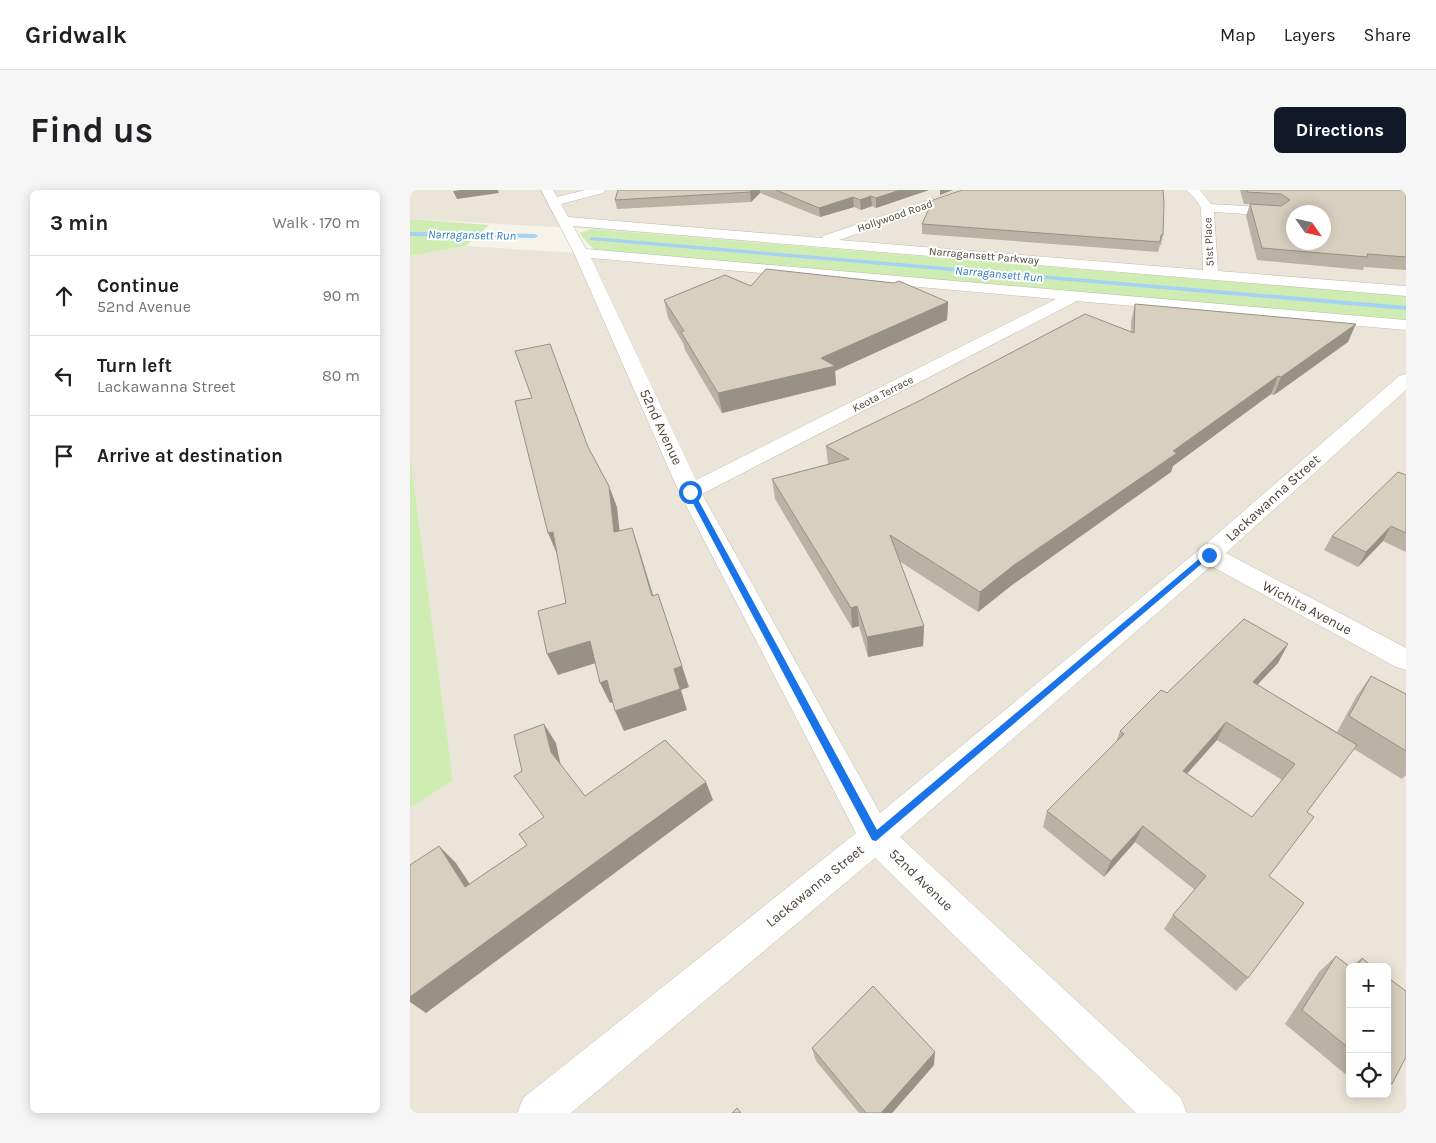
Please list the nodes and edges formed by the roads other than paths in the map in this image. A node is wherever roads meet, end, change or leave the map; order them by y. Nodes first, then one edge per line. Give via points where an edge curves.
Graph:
1 (599, 190) edge
2 (971, 190) edge
3 (1192, 190) edge
4 (555, 204) edge
5 (1207, 208) junction
6 (1277, 212) edge
7 (819, 243) junction
8 (581, 253) junction
9 (1211, 275) junction
10 (1406, 291) edge
11 (1075, 296) junction
12 (1406, 325) edge
13 (1400, 392) edge
14 (690, 492) junction
15 (1209, 555) junction
16 (1406, 660) edge
17 (876, 837) junction
18 (538, 1113) edge
19 (1166, 1113) edge

1 - 4 street
2 - 7 street, Hollywood Road
3 - 5 street, 51st Place
4 - 7 street, Narragansett Parkway
4 - 8 street, 52nd Avenue
5 - 6 street, 51st Place
5 - 9 street, 51st Place
7 - 9 street, Narragansett Parkway
8 - 11 street
8 - 14 street, 52nd Avenue
9 - 10 street, Narragansett Parkway
11 - 12 street
11 - 14 street, Keota Terrace
13 - 15 street, Lackawanna Street
14 - 17 street, 52nd Avenue
15 - 16 street, Wichita Avenue
15 - 17 street, Lackawanna Street
17 - 18 street, Lackawanna Street
17 - 19 street, 52nd Avenue

